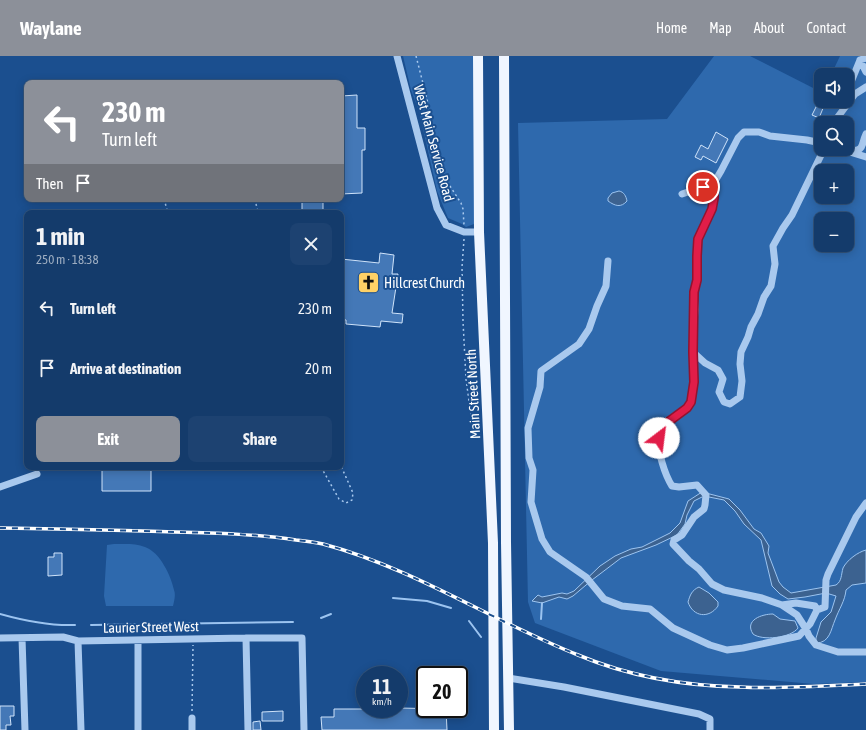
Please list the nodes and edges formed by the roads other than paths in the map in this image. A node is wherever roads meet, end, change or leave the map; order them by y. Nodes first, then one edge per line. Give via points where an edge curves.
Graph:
1 (397, 56) edge
2 (478, 56) edge
3 (504, 56) edge
4 (863, 59) edge
5 (866, 72) edge
6 (854, 78) edge
7 (866, 87) edge
8 (839, 116) edge
9 (866, 134) edge
10 (814, 142) edge
11 (854, 151) edge
12 (854, 153) edge
13 (821, 156) edge
14 (866, 157) edge
15 (712, 186) junction
16 (682, 194) dead end
17 (479, 232) junction
18 (608, 261) dead end
19 (693, 352) junction
20 (37, 474) dead end
21 (0, 487) edge
22 (866, 503) edge
23 (782, 605) junction
24 (817, 610) junction
25 (806, 629) junction
26 (0, 638) edge
27 (22, 638) junction
28 (246, 638) junction
29 (138, 640) junction
30 (78, 641) junction
31 (866, 652) edge
32 (508, 678) junction
33 (192, 718) road end
34 (25, 730) edge
35 (81, 730) edge
36 (138, 730) edge
37 (192, 730) edge
38 (248, 730) edge
39 (304, 730) edge
40 (494, 730) edge
41 (509, 730) edge
42 (710, 730) edge

1 - 17 street, West Main Service Road via 437,208 446,224 464,232
2 - 17 main road, Main Street North
3 - 32 main road
4 - 5 street
4 - 6 street
7 - 8 street via 855,94
9 - 11 street via 863,146
10 - 15 street via 759,132 744,132 738,138
12 - 14 street
13 - 19 street via 792,215 773,246 771,286 741,352 740,397 730,404 724,402 719,392 723,379 718,370
15 - 16 street
15 - 19 street via 712,209 698,239
17 - 40 main road, Main Street North via 493,550
18 - 25 street via 606,286 589,329 579,344 541,371 540,388 528,428 529,458 533,470 531,502 542,538 550,552 589,579 604,598 622,606 650,609 673,628 710,645 727,650 743,648 798,636
19 - 23 street via 694,382 691,402 661,430 660,453 672,486 697,485 706,495 706,505 673,544 712,584 724,590
20 - 21 street
22 - 24 street via 828,574 825,607
23 - 24 street via 802,603 815,606
23 - 25 street via 797,615
24 - 25 street
25 - 31 street via 816,645 838,652
26 - 27 street, Laurier Street West
27 - 30 street, Laurier Street West via 62,637
27 - 34 street
28 - 29 street, Laurier Street West
28 - 38 street
28 - 39 street, Laurier Street West via 302,638
29 - 30 street, Laurier Street West
29 - 36 street
30 - 35 street
32 - 41 main road
32 - 42 street via 699,714 710,719
33 - 37 street

